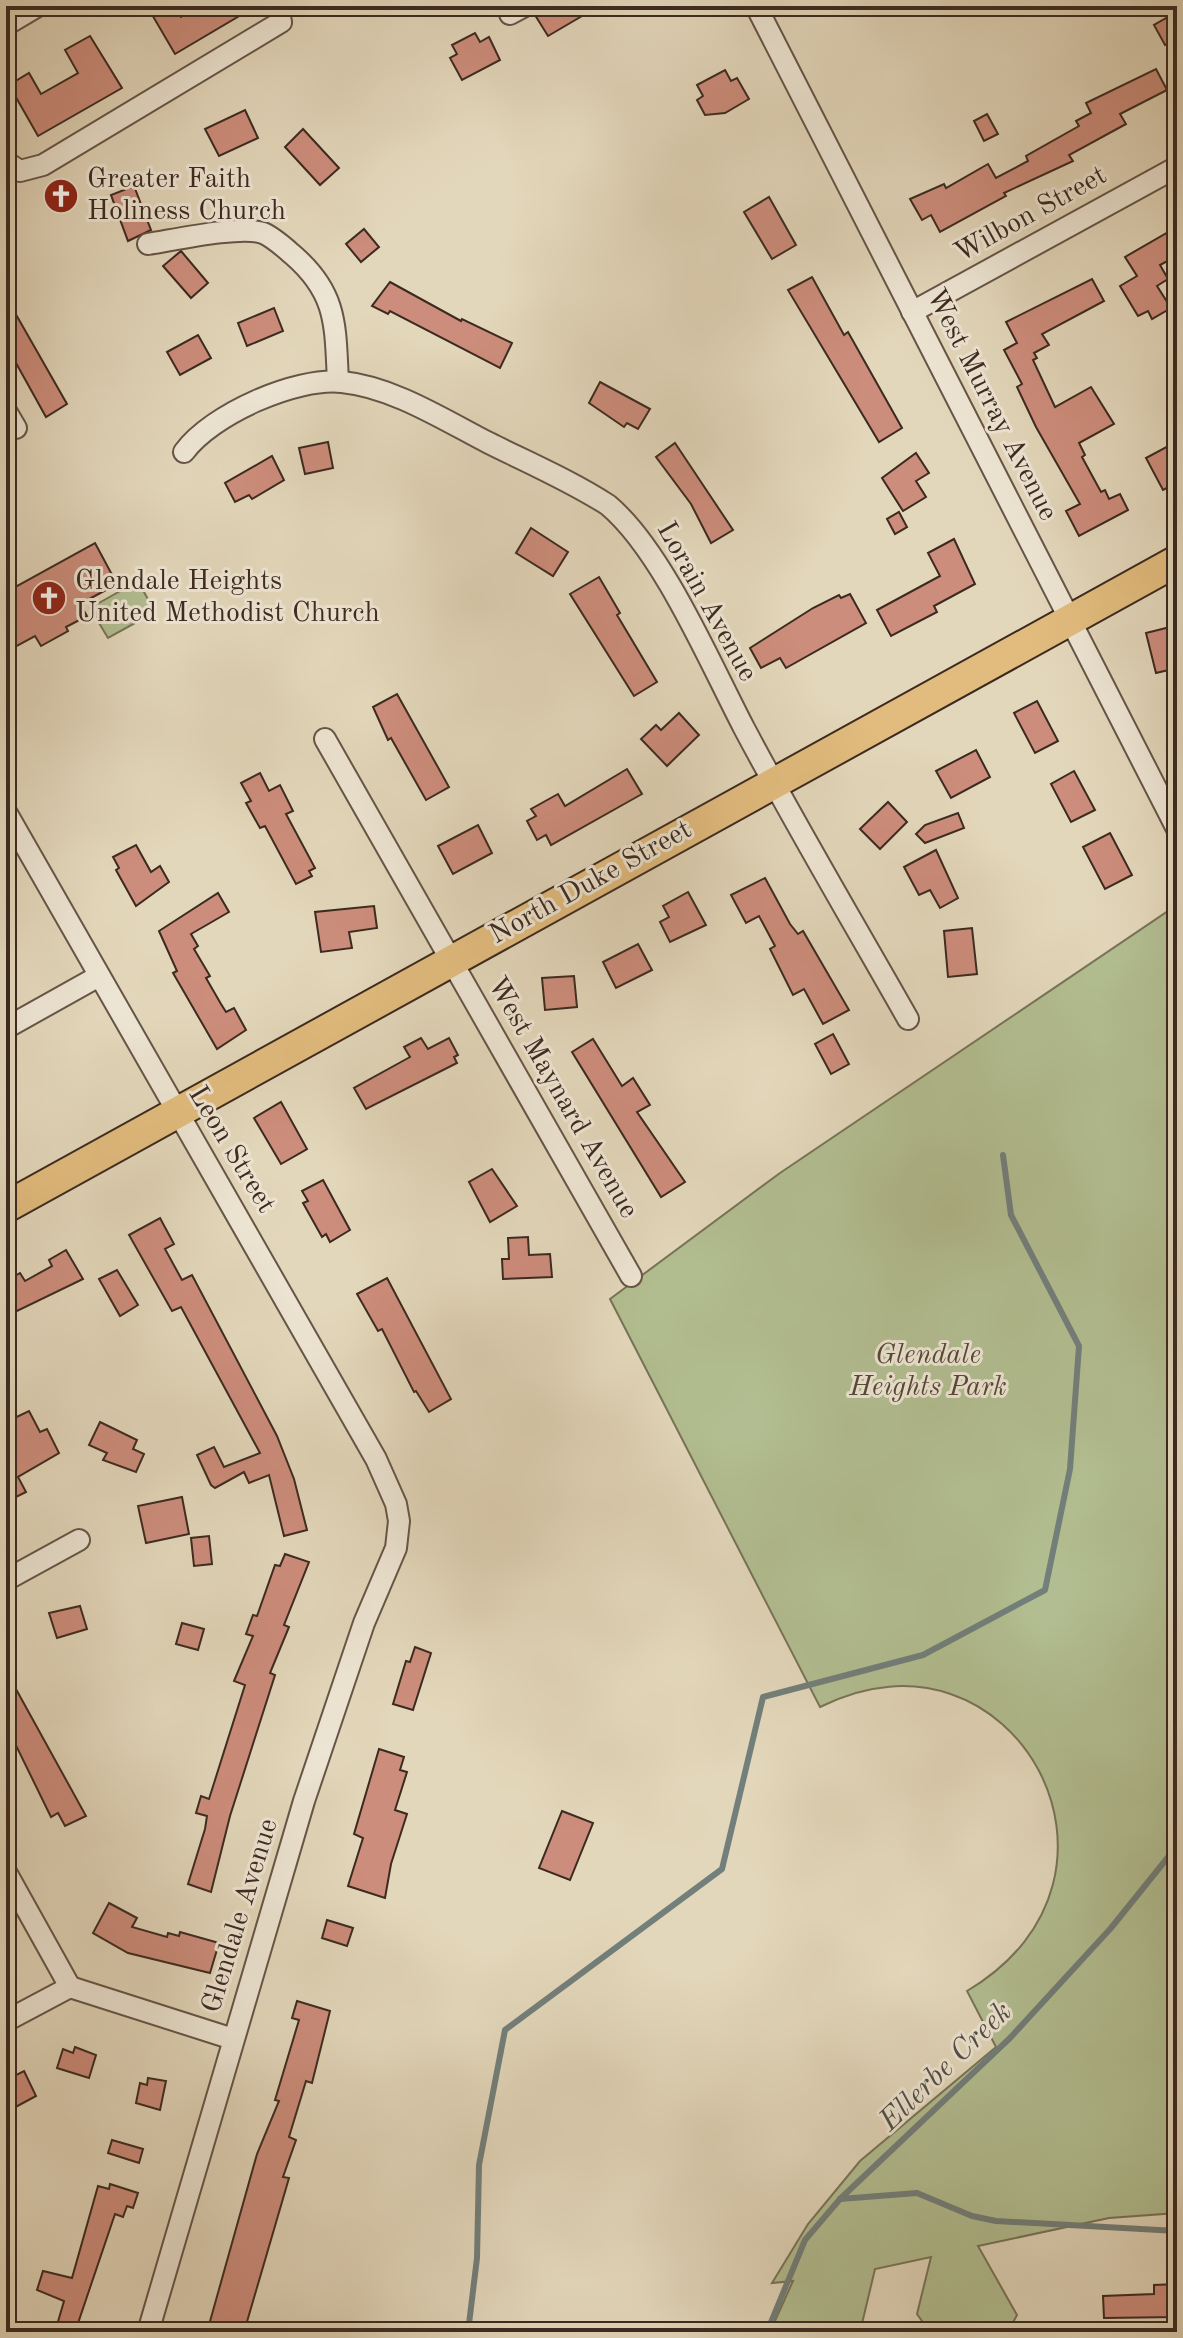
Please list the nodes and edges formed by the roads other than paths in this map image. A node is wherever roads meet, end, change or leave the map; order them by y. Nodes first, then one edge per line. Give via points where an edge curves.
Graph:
1 (38, 6) edge
2 (278, 6) edge
3 (756, 6) edge
4 (6, 25) edge
5 (6, 162) edge
6 (1177, 167) edge
7 (148, 244) dead end
8 (912, 312) junction
9 (338, 381) junction
10 (184, 452) dead end
11 (1177, 561) edge
12 (1069, 621) junction
13 (325, 739) dead end
14 (774, 784) junction
15 (6, 812) edge
16 (1177, 829) edge
17 (450, 960) junction
18 (99, 976) junction
19 (908, 1019) dead end
20 (6, 1028) edge
21 (177, 1115) junction
22 (6, 1207) edge
23 (631, 1276) dead end
24 (399, 1521) joint
25 (79, 1540) dead end
26 (6, 1580) edge
27 (6, 1872) edge
28 (70, 1987) junction
29 (6, 2021) edge
30 (233, 2039) junction
31 (148, 2332) edge

1 - 4 street
2 - 5 street via 281,22 43,165 20,171
3 - 8 street, West Murray Avenue
6 - 8 street, Wilbon Street
7 - 9 street via 225,232 262,233 321,284 337,324
8 - 12 street, West Murray Avenue
9 - 10 street, Lorain Avenue via 236,409
9 - 14 street, Lorain Avenue via 438,417 589,492 624,518 655,561
11 - 12 highway, North Duke Street
12 - 14 highway, North Duke Street
12 - 16 street, West Murray Avenue
13 - 17 street, West Maynard Avenue
14 - 17 highway, North Duke Street
14 - 19 street, Lorain Avenue
15 - 18 street, Leon Street
17 - 21 highway, North Duke Street
17 - 23 street, West Maynard Avenue
18 - 20 street
18 - 21 street, Leon Street
21 - 22 highway, North Duke Street
21 - 24 street, Leon Street via 376,1459
24 - 30 street, Glendale Avenue via 396,1548 364,1623 304,1801
25 - 26 street
27 - 28 street
28 - 29 street
28 - 30 street
30 - 31 street, Glendale Avenue

